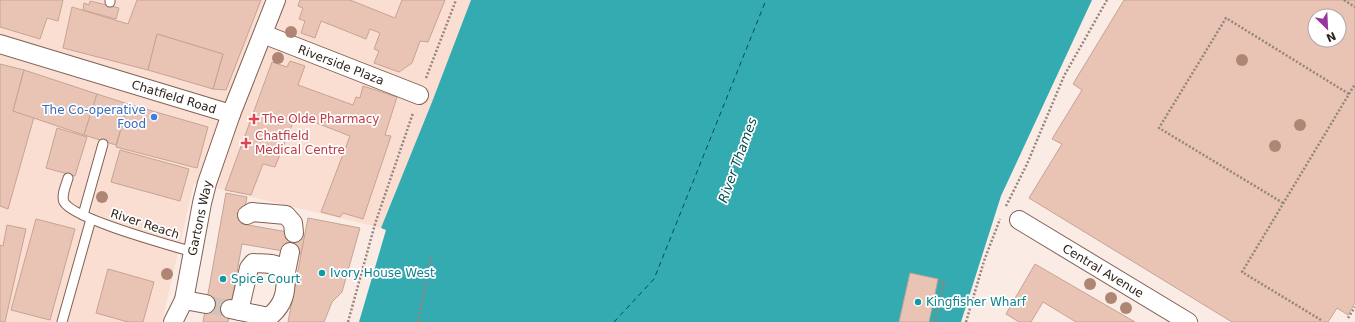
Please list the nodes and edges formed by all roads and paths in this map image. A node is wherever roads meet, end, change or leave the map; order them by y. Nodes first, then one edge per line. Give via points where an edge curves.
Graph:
1 (276, 0) edge
2 (456, 0) edge
3 (1107, 0) edge
4 (1344, 0) edge
5 (1355, 7) edge
6 (264, 34) junction
7 (0, 44) edge
8 (1355, 84) edge
9 (1349, 94) junction
10 (419, 95) junction
11 (231, 114) junction
12 (103, 144) dead end
13 (68, 178) dead end
14 (1283, 203) junction
15 (1004, 211) dead end
16 (247, 215) dead end
17 (87, 217) junction
18 (1001, 218) dead end
19 (1019, 220) dead end
20 (294, 233) dead end
21 (192, 252) junction
22 (290, 252) dead end
23 (431, 257) dead end
24 (286, 272) junction
25 (937, 281) dead end
26 (184, 300) junction
27 (206, 304) tunnel mouth
28 (1355, 307) edge
29 (1348, 318) dead end
30 (1321, 320) dead end
31 (62, 322) edge
32 (173, 322) edge
33 (348, 322) edge
34 (418, 322) edge
35 (935, 322) edge
36 (966, 322) edge
37 (1188, 322) edge

1 - 6 street, Chatfield Road
2 - 10 path
3 - 15 path via 1064,76
4 - 5 path
6 - 10 street, Riverside Plaza
6 - 11 street, Chatfield Road
7 - 11 street, Chatfield Road
8 - 9 path
9 - 14 path
9 - 14 path via 1226,18 1159,128
10 - 33 path via 375,224
11 - 21 street, Gartons Way via 207,183
12 - 17 lane
13 - 17 lane, River Reach via 64,202 68,207
14 - 30 path via 1242,272
16 - 20 street via 252,212 286,215 293,223
17 - 21 lane, River Reach
17 - 31 lane, River Reach
18 - 36 path via 984,261
19 - 37 street, Central Avenue
21 - 26 street, Gartons Way
22 - 24 street
23 - 34 path
24 - 24 street via 283,299 278,309 269,317 235,310 253,263 269,264 283,268
25 - 35 path via 944,283
26 - 27 street
26 - 32 street, Gartons Way
28 - 29 path

